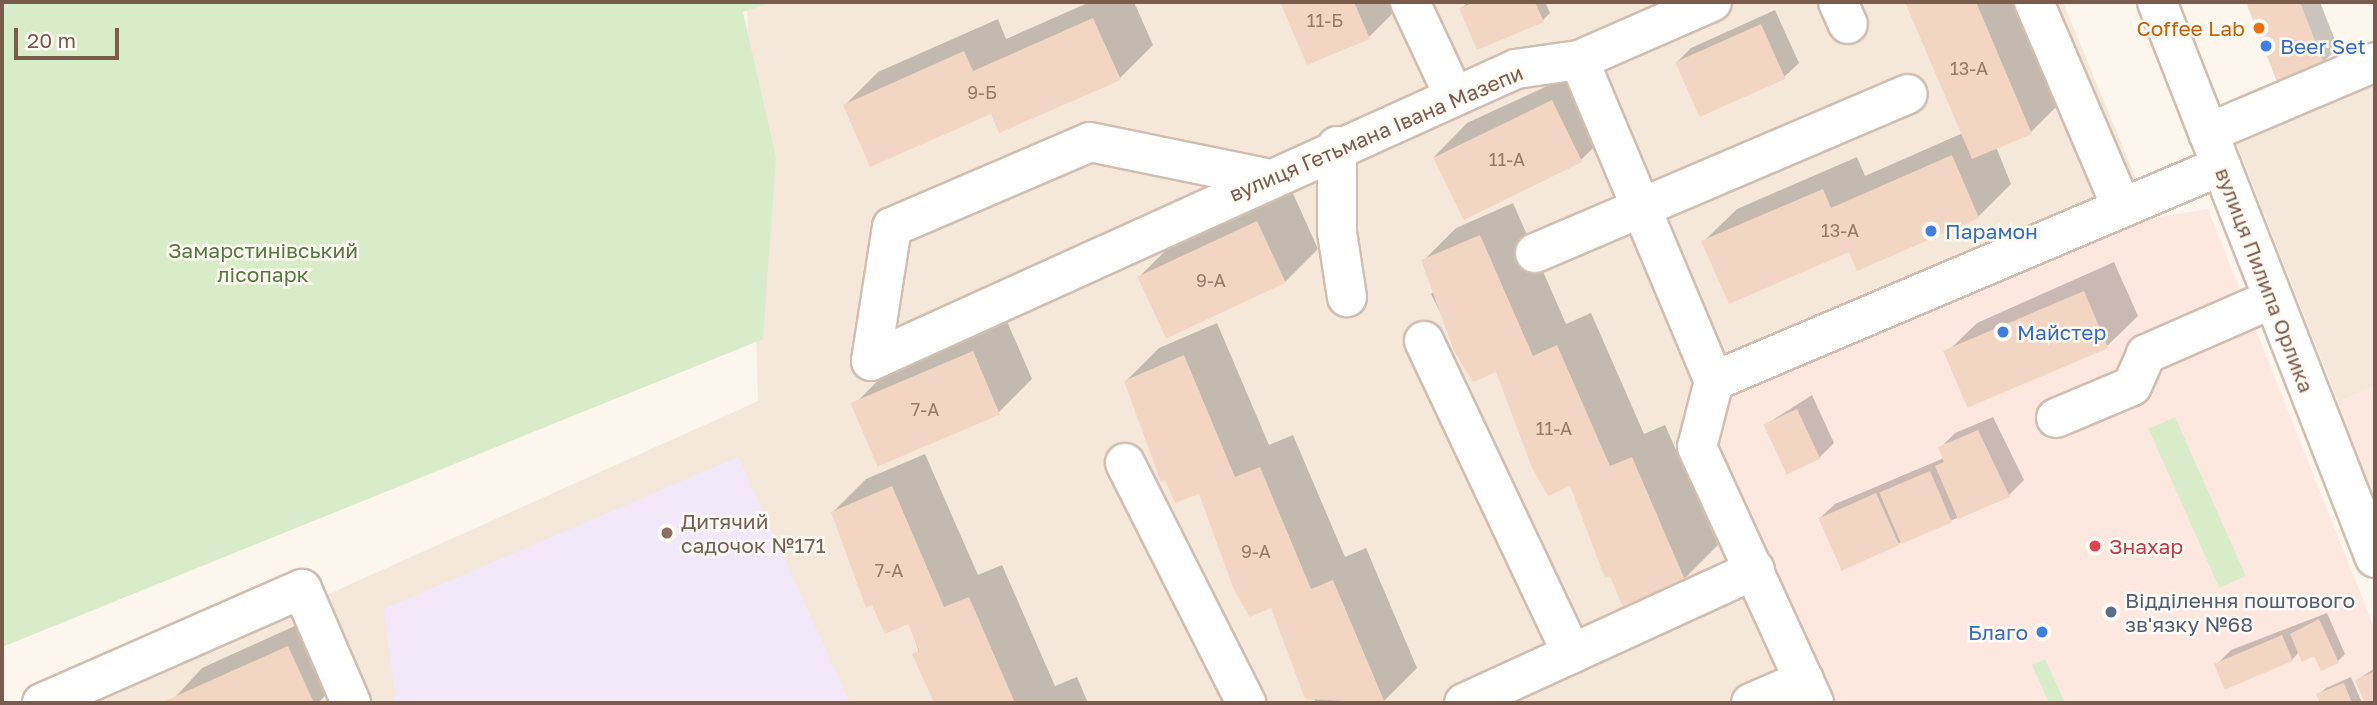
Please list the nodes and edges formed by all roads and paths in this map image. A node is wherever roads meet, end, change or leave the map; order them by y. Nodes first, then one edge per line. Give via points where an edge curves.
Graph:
1 (1410, 2) edge
2 (1712, 2) edge
3 (2034, 2) edge
4 (2157, 2) edge
5 (1579, 60) junction
6 (2375, 62) edge
7 (1907, 94) dead end
8 (1454, 96) junction
9 (1337, 146) junction
10 (2214, 149) junction
11 (1266, 178) junction
12 (1639, 204) junction
13 (2122, 208) junction
14 (1535, 253) dead end
15 (1347, 297) dead end
16 (2272, 299) junction
17 (1424, 341) dead end
18 (1714, 381) junction
19 (2056, 418) dead end
20 (1125, 463) dead end
21 (2375, 558) edge
22 (1755, 570) junction
23 (1572, 654) junction
24 (1809, 692) edge
25 (42, 703) edge
26 (351, 703) edge
27 (1246, 703) edge
28 (1464, 703) edge
29 (1751, 703) edge

1 - 8 street
2 - 5 street, вулиця Гетьмана Івана Мазепи
3 - 13 street
4 - 10 street, вулиця Пилипа Орлика
5 - 8 street, вулиця Гетьмана Івана Мазепи via 1516,69
5 - 12 street
6 - 10 street
7 - 12 street
8 - 9 street, вулиця Гетьмана Івана Мазепи
9 - 11 street, вулиця Гетьмана Івана Мазепи
9 - 15 street via 1337,232
10 - 13 street
10 - 16 street, вулиця Пилипа Орлика
11 - 11 street, вулиця Гетьмана Івана Мазепи via 871,361 892,227 1090,142
12 - 14 street
12 - 18 street
13 - 18 street
16 - 19 street via 2146,354 2132,386
16 - 21 street, вулиця Пилипа Орлика
17 - 23 street
18 - 22 street via 1697,447
20 - 27 street
22 - 23 street
22 - 24 street
23 - 28 street
24 - 29 street
25 - 26 street via 302,589

